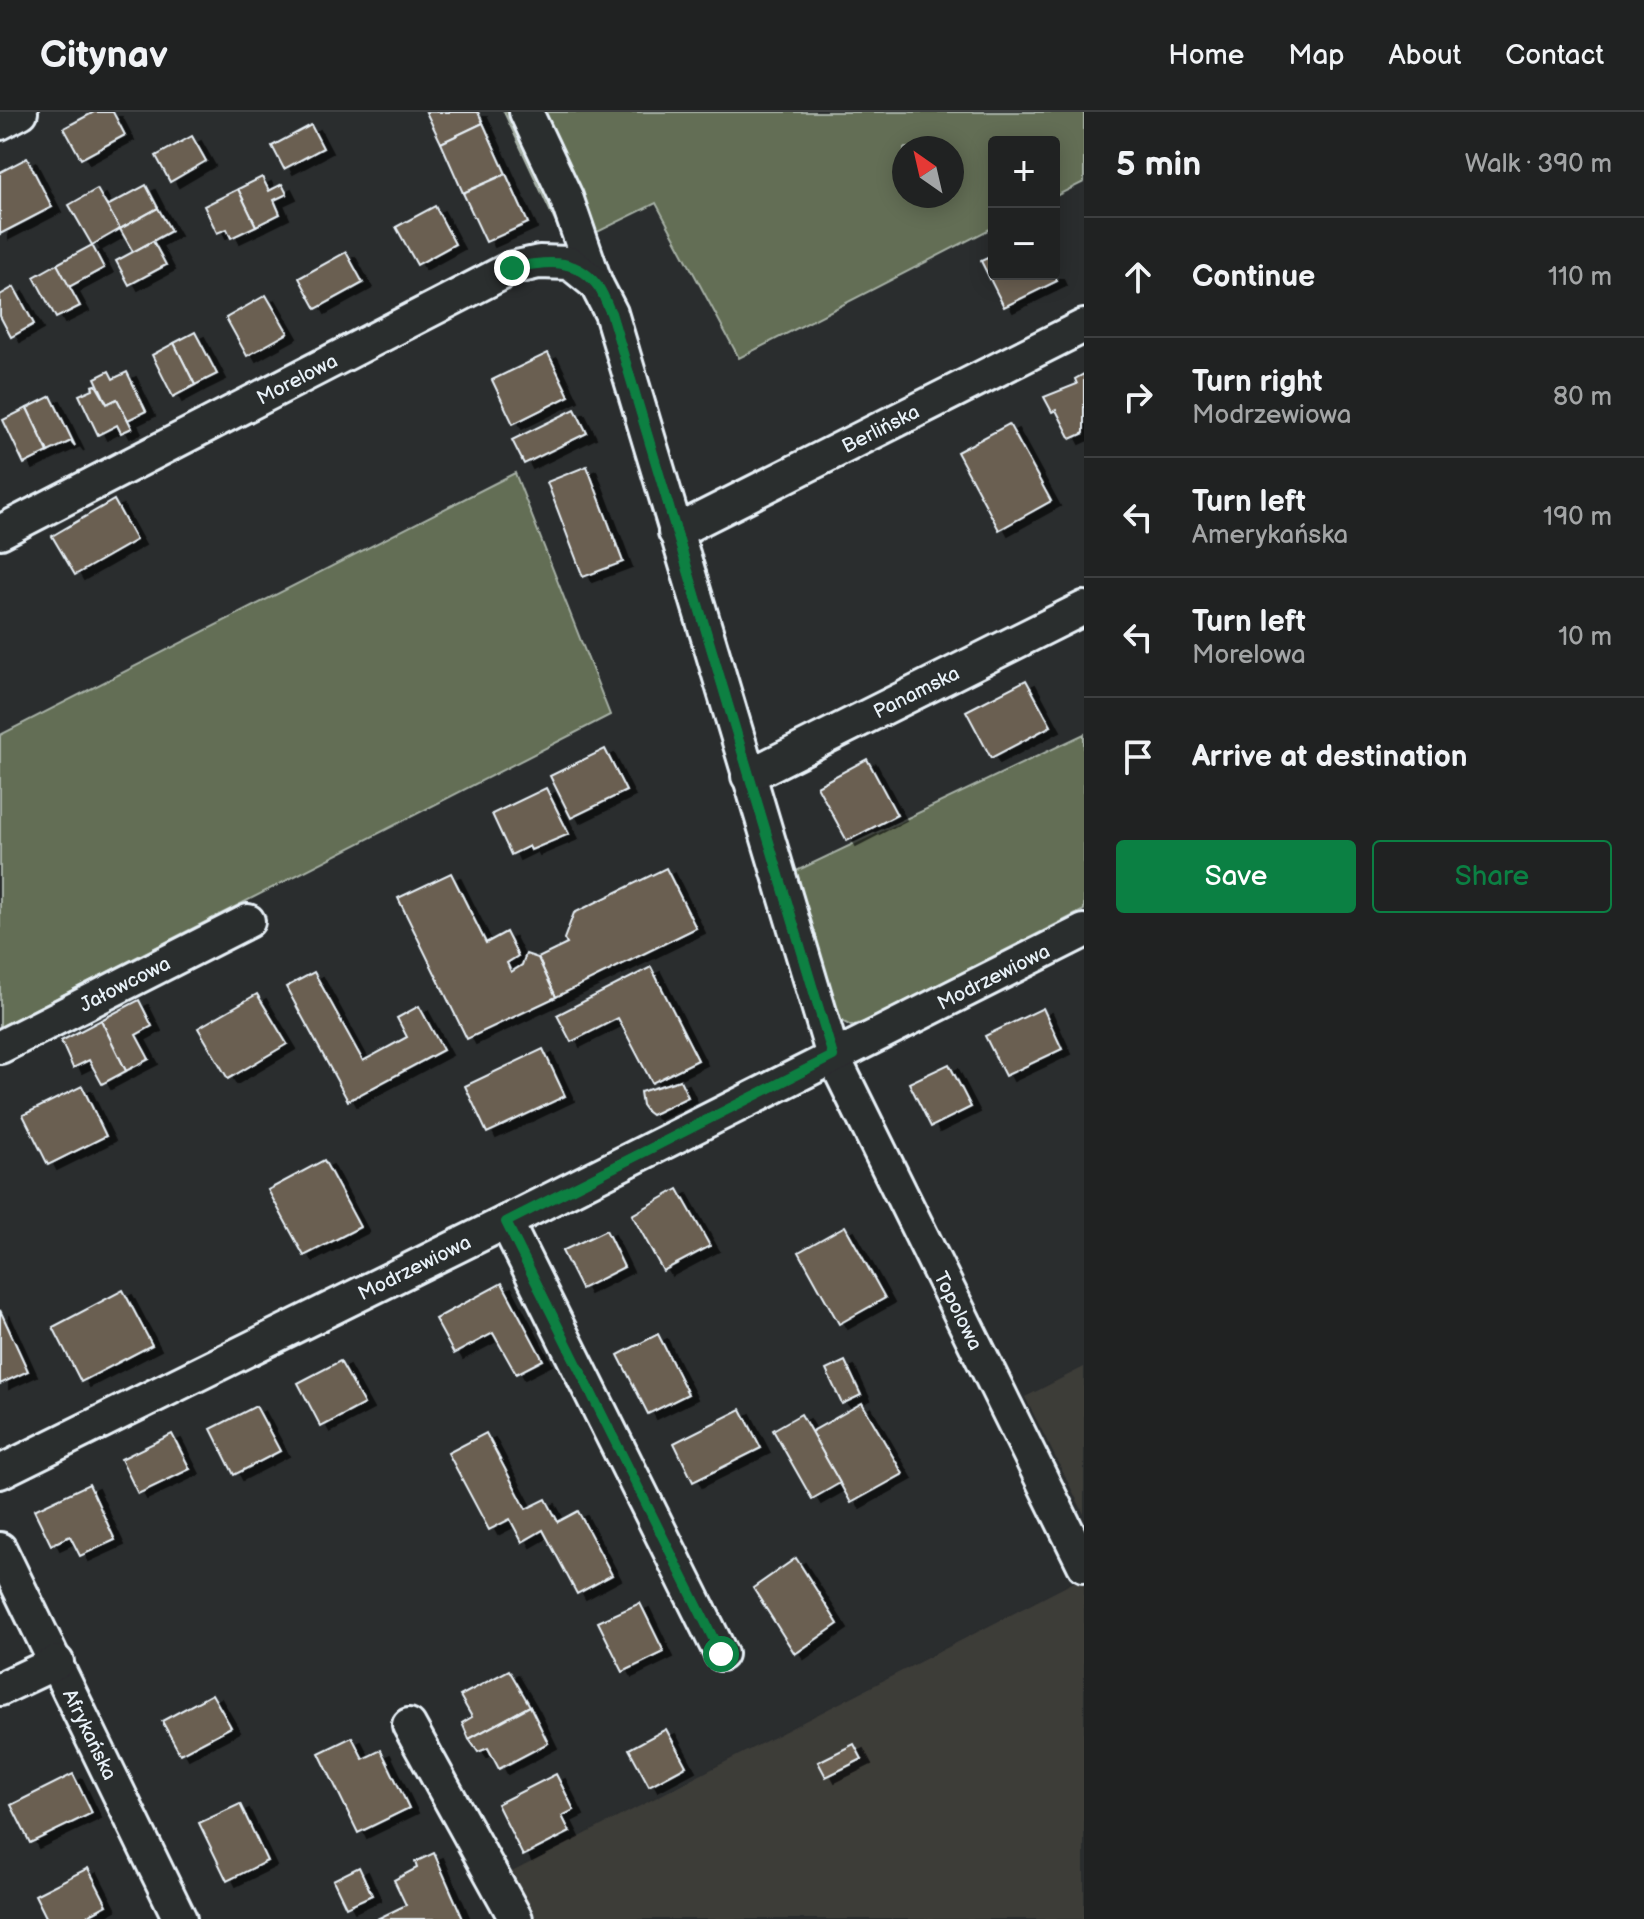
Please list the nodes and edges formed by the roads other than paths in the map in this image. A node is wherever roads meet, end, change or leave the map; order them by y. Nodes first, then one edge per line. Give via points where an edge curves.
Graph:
1 (21, 112) edge
2 (526, 112) edge
3 (0, 123) edge
4 (596, 284) junction
5 (1084, 326) edge
6 (0, 532) edge
7 (675, 532) junction
8 (1084, 608) edge
9 (748, 776) junction
10 (248, 921) dead end
11 (1084, 931) edge
12 (0, 1047) edge
13 (833, 1056) junction
14 (506, 1222) junction
15 (0, 1472) edge
16 (0, 1549) edge
17 (1084, 1565) edge
18 (721, 1654) dead end
19 (57, 1662) junction
20 (0, 1689) edge
21 (409, 1725) dead end
22 (180, 1919) edge
23 (516, 1919) edge

1 - 3 street
2 - 4 street, Topolowa via 566,197
4 - 6 street, Morelowa via 570,263 512,268
4 - 7 street, Topolowa via 611,313
5 - 7 street, Berlińska
7 - 9 street, Topolowa
8 - 9 street, Panamska
9 - 13 street, Topolowa
10 - 12 street, Jałowcowa
11 - 13 street, Modrzewiowa
13 - 14 street, Modrzewiowa
13 - 17 street, Topolowa
14 - 15 street, Modrzewiowa
14 - 18 street
16 - 19 street, Afrykańska
19 - 20 street
19 - 22 street, Afrykańska
21 - 23 street

